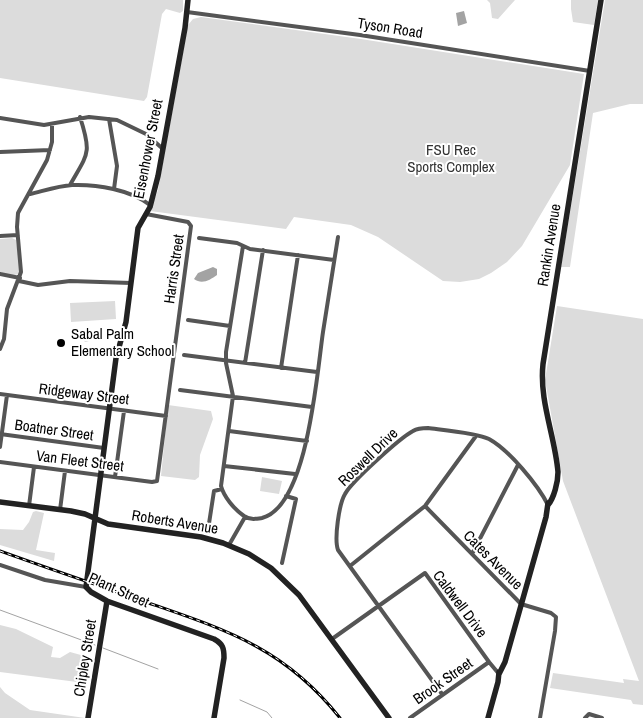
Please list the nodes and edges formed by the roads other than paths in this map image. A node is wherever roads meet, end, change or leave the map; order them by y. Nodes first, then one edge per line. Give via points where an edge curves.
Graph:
1 (188, 0) edge
2 (601, 0) edge
3 (187, 12) junction
4 (590, 71) junction
5 (80, 117) junction
6 (0, 118) edge
7 (109, 119) junction
8 (52, 124) junction
9 (163, 149) junction
10 (50, 150) junction
11 (0, 152) edge
12 (70, 185) junction
13 (114, 189) junction
14 (30, 194) junction
15 (150, 205) junction
16 (146, 214) junction
17 (18, 235) junction
18 (0, 236) edge
19 (199, 238) dead end
20 (338, 238) dead end
21 (243, 246) junction
22 (263, 250) junction
23 (298, 255) junction
24 (334, 260) junction
25 (0, 274) edge
26 (19, 279) junction
27 (131, 283) junction
28 (188, 320) dead end
29 (230, 326) junction
30 (2, 331) edge
31 (0, 349) edge
32 (184, 355) dead end
33 (226, 361) junction
34 (245, 363) junction
35 (280, 368) junction
36 (317, 372) junction
37 (180, 390) dead end
38 (0, 394) edge
39 (7, 395) junction
40 (233, 396) junction
41 (312, 407) junction
42 (109, 409) junction
43 (124, 410) junction
44 (166, 416) junction
45 (229, 431) junction
46 (1, 434) edge
47 (476, 436) junction
48 (307, 442) junction
49 (0, 447) edge
50 (104, 448) junction
51 (0, 462) edge
52 (518, 465) junction
53 (224, 466) junction
54 (34, 467) junction
55 (65, 470) junction
56 (295, 474) junction
57 (101, 475) junction
58 (115, 477) junction
59 (157, 481) joint
60 (222, 489) junction
61 (286, 496) junction
62 (0, 502) edge
63 (548, 505) junction
64 (29, 506) junction
65 (425, 506) junction
66 (96, 509) junction
67 (60, 510) junction
68 (85, 514) junction
69 (245, 517) junction
70 (95, 519) junction
71 (208, 530) dead end
72 (229, 545) junction
73 (472, 554) junction
74 (282, 563) dead end
75 (0, 565) edge
76 (350, 566) junction
77 (86, 587) junction
78 (107, 601) junction
79 (521, 604) junction
80 (379, 605) junction
81 (332, 639) junction
82 (503, 661) junction
83 (490, 664) junction
84 (499, 674) junction
85 (442, 694) junction
86 (587, 716) edge
87 (88, 718) edge
88 (214, 718) edge
89 (389, 718) edge
90 (410, 718) edge
91 (488, 718) edge
92 (540, 718) edge
93 (602, 718) edge

1 - 3 street, Eisenhower Street
2 - 4 street, Rankin Avenue
3 - 4 street, Tyson Road
3 - 9 street, Eisenhower Street
4 - 63 street, Rankin Avenue via 542,376 558,473
5 - 7 street
5 - 8 street
5 - 12 street via 88,152
6 - 8 street
7 - 9 street via 126,123 146,134
7 - 13 street via 117,166
8 - 10 street
9 - 15 street, Eisenhower Street
10 - 11 street
10 - 14 street
12 - 13 street
12 - 14 street
13 - 15 street via 140,197
14 - 17 street via 19,209
15 - 16 street, Eisenhower Street
16 - 27 street, Eisenhower Street via 138,228
16 - 44 street, Harris Street via 188,222 191,226
17 - 18 street
17 - 26 street
19 - 21 street
20 - 24 street
21 - 22 street
21 - 29 street
22 - 23 street
22 - 34 street
23 - 24 street
23 - 35 street
24 - 36 street
25 - 26 street
26 - 27 street via 38,285 70,281
26 - 30 street
27 - 42 street, Eisenhower Street
28 - 29 street
29 - 33 street
30 - 31 street
32 - 33 street
33 - 34 street
33 - 40 street
34 - 35 street
35 - 36 street
36 - 41 street
37 - 40 street
38 - 39 street, Ridgeway Street
39 - 42 street, Ridgeway Street
39 - 46 street
40 - 41 street
40 - 45 street
41 - 48 street
42 - 43 street, Ridgeway Street
42 - 50 street, Eisenhower Street
43 - 44 street, Ridgeway Street
43 - 58 street
44 - 59 street, Harris Street
45 - 48 street
45 - 53 street
46 - 49 street
46 - 50 street, Boatner Street
47 - 52 street, Roswell Drive via 489,440
47 - 65 street
47 - 76 street, Roswell Drive via 428,428 414,430 350,487 342,500 336,542
48 - 56 street
50 - 57 street, Eisenhower Street
51 - 54 street, Van Fleet Street
52 - 63 street, Roswell Drive
52 - 73 street
53 - 56 street
53 - 60 street
54 - 55 street, Van Fleet Street
54 - 64 street
55 - 57 street, Van Fleet Street
55 - 67 street
56 - 61 street
57 - 58 street, Van Fleet Street
57 - 66 street, Eisenhower Street
58 - 59 street, Van Fleet Street
60 - 69 street
60 - 71 street via 214,491
61 - 69 street via 270,514 252,519
61 - 74 street via 296,500
62 - 64 street, Roberts Avenue
63 - 79 street, Rankin Avenue
64 - 67 street, Roberts Avenue
65 - 73 street, Cates Avenue
65 - 76 street
66 - 68 street
66 - 70 street, Eisenhower Street
67 - 68 street, Roberts Avenue
68 - 70 street, Roberts Avenue
69 - 72 street
70 - 72 street, Roberts Avenue via 108,524 201,537
70 - 77 street, Eisenhower Street
72 - 81 street, Roberts Avenue via 249,554 281,576 300,595
73 - 79 street, Cates Avenue
75 - 77 street, Plant Street via 45,580
76 - 80 street, Roswell Drive
77 - 78 street, Plant Street
78 - 87 street, Chipley Street
78 - 88 street, Plant Street via 220,642 224,658
79 - 82 street, Rankin Avenue
79 - 92 street, Cates Avenue via 555,615
80 - 81 street, Caldwell Drive
80 - 83 street, Caldwell Drive via 426,574
80 - 85 street, Roswell Drive
81 - 89 street, Roberts Avenue
82 - 83 street via 496,666
82 - 84 street, Rankin Avenue
83 - 84 street, Caldwell Drive
83 - 85 street, Brook Street
84 - 91 street, Rankin Avenue
85 - 90 street, Brook Street
86 - 93 street

